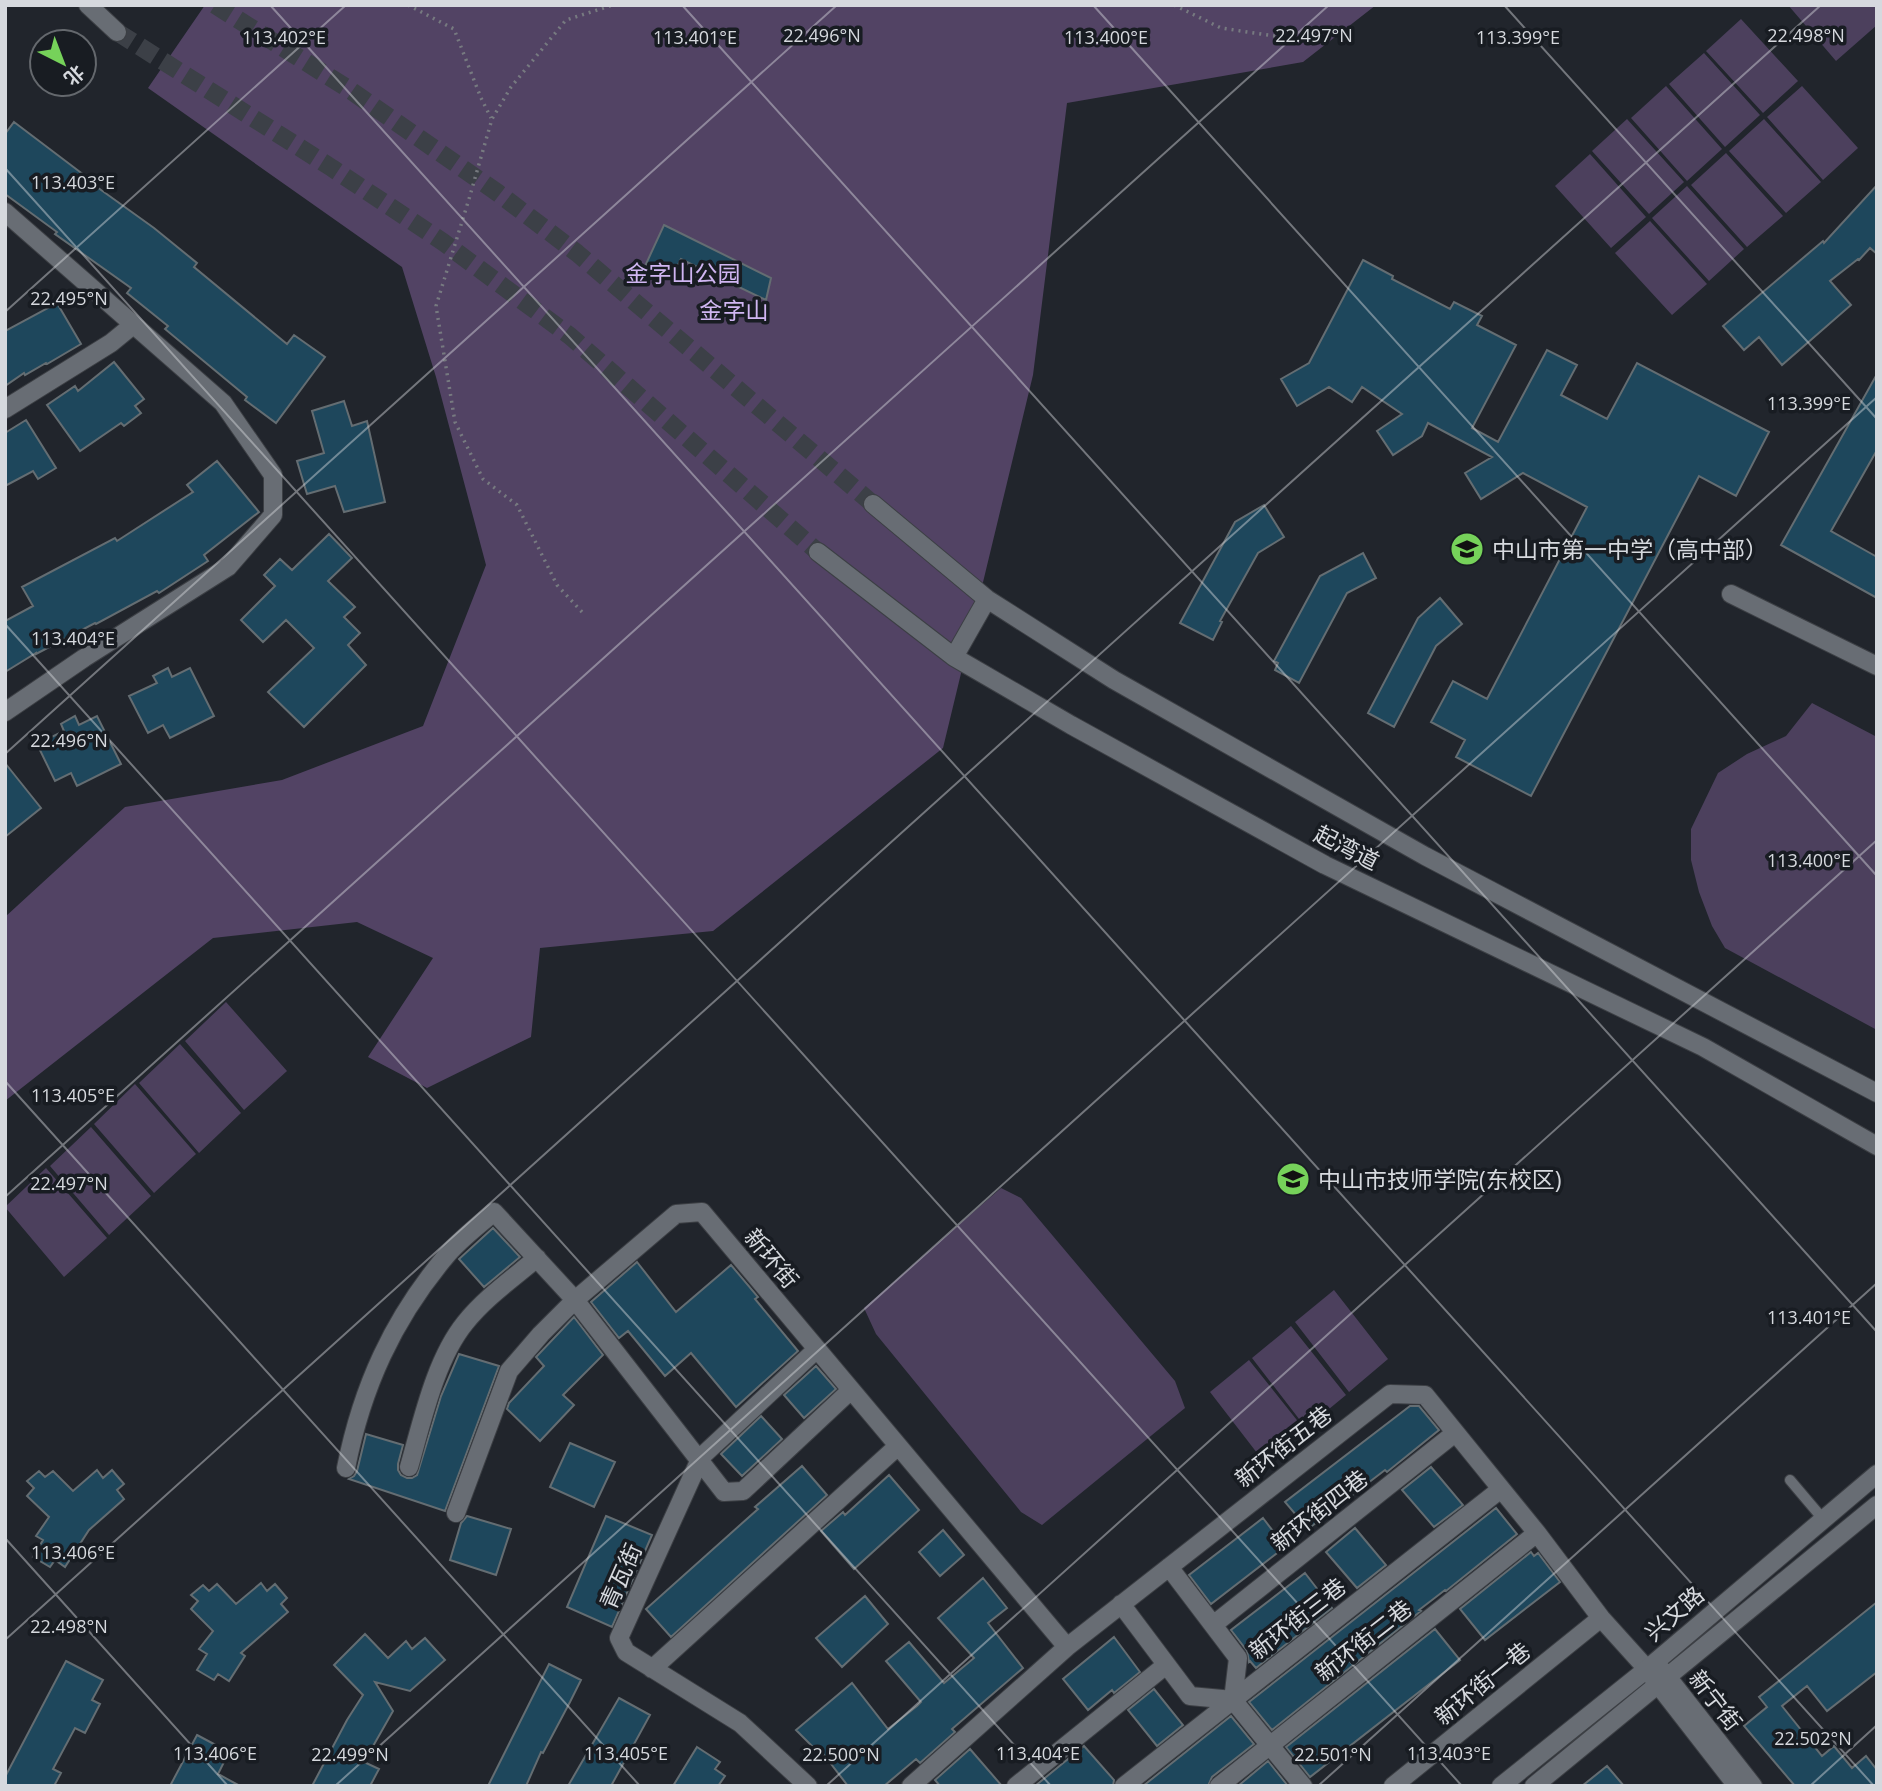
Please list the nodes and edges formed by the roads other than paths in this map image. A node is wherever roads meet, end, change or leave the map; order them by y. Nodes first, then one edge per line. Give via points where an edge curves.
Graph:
1 (88, 5) edge
2 (117, 32) tunnel mouth
3 (5, 212) edge
4 (133, 325) junction
5 (5, 410) edge
6 (873, 504) tunnel mouth
7 (818, 552) tunnel mouth
8 (1731, 594) dead end
9 (987, 599) junction
10 (954, 657) junction
11 (1877, 666) edge
12 (5, 712) edge
13 (1877, 1093) edge
14 (1877, 1146) edge
15 (537, 1258) junction
16 (575, 1300) junction
17 (817, 1349) junction
18 (851, 1390) junction
19 (1455, 1433) junction
20 (898, 1446) junction
21 (699, 1460) junction
22 (346, 1468) dead end
23 (409, 1468) dead end
24 (1877, 1474) edge
25 (1790, 1480) dead end
26 (1501, 1489) junction
27 (1877, 1505) edge
28 (456, 1513) dead end
29 (1823, 1520) junction
30 (1537, 1533) junction
31 (1169, 1567) junction
32 (1121, 1604) junction
33 (1601, 1618) junction
34 (1213, 1625) junction
35 (1067, 1647) junction
36 (1166, 1665) junction
37 (1651, 1666) junction
38 (652, 1669) junction
39 (1663, 1681) junction
40 (1233, 1700) junction
41 (1270, 1745) junction
42 (808, 1786) edge
43 (911, 1786) edge
44 (1016, 1786) edge
45 (1124, 1786) edge
46 (1219, 1786) edge
47 (1303, 1786) edge
48 (1393, 1786) edge
49 (1501, 1786) edge
50 (1534, 1786) edge
51 (1737, 1786) edge
52 (1753, 1786) edge

1 - 2 street
3 - 4 street
4 - 5 street
4 - 12 street via 223,403 273,475 273,514 228,567
6 - 9 street, 起湾道
7 - 10 street, 起湾道
8 - 11 street
9 - 10 street
9 - 13 street, 起湾道 via 1114,680 1424,856
10 - 14 street, 起湾道 via 1325,865 1703,1047
15 - 16 street
15 - 22 street via 494,1212 447,1254 402,1315 374,1370
15 - 23 street via 485,1302 446,1353
16 - 17 street, 新环街 via 676,1214 702,1212
16 - 21 street
16 - 28 street, 新环街 via 509,1371
17 - 18 street, 新环街
17 - 21 street, 青瓦街
18 - 20 street, 新环街
18 - 21 street via 743,1491 724,1492
19 - 26 street, 新环街五巷
19 - 31 street, 新环街五巷 via 1425,1395 1390,1394
19 - 34 street, 新环街四巷
20 - 35 street, 新环街
20 - 38 street
21 - 38 street, 青瓦街 via 619,1639 626,1652
24 - 29 street, 兴文路
25 - 29 lane
26 - 30 street, 新环街五巷
26 - 40 street, 新环街三巷
27 - 39 street, 兴文路
29 - 37 street, 兴文路
30 - 33 street, 新环街五巷
30 - 41 street, 新环街二巷
31 - 32 street, 新环街五巷
31 - 34 street
32 - 35 street, 新环街五巷
32 - 36 street
33 - 37 street, 新环街五巷
33 - 48 street, 新环街一巷
34 - 40 street via 1238,1658
35 - 43 street, 新环街五巷
36 - 40 street via 1190,1696
36 - 44 street
37 - 39 street, 新环街五巷
37 - 49 street, 兴文路
38 - 42 street, 青瓦街 via 740,1723
39 - 50 street, 兴文路
39 - 51 street
39 - 52 street, 新宁街
40 - 41 street
40 - 45 street, 新环街三巷
41 - 46 street, 新环街二巷
41 - 47 street

